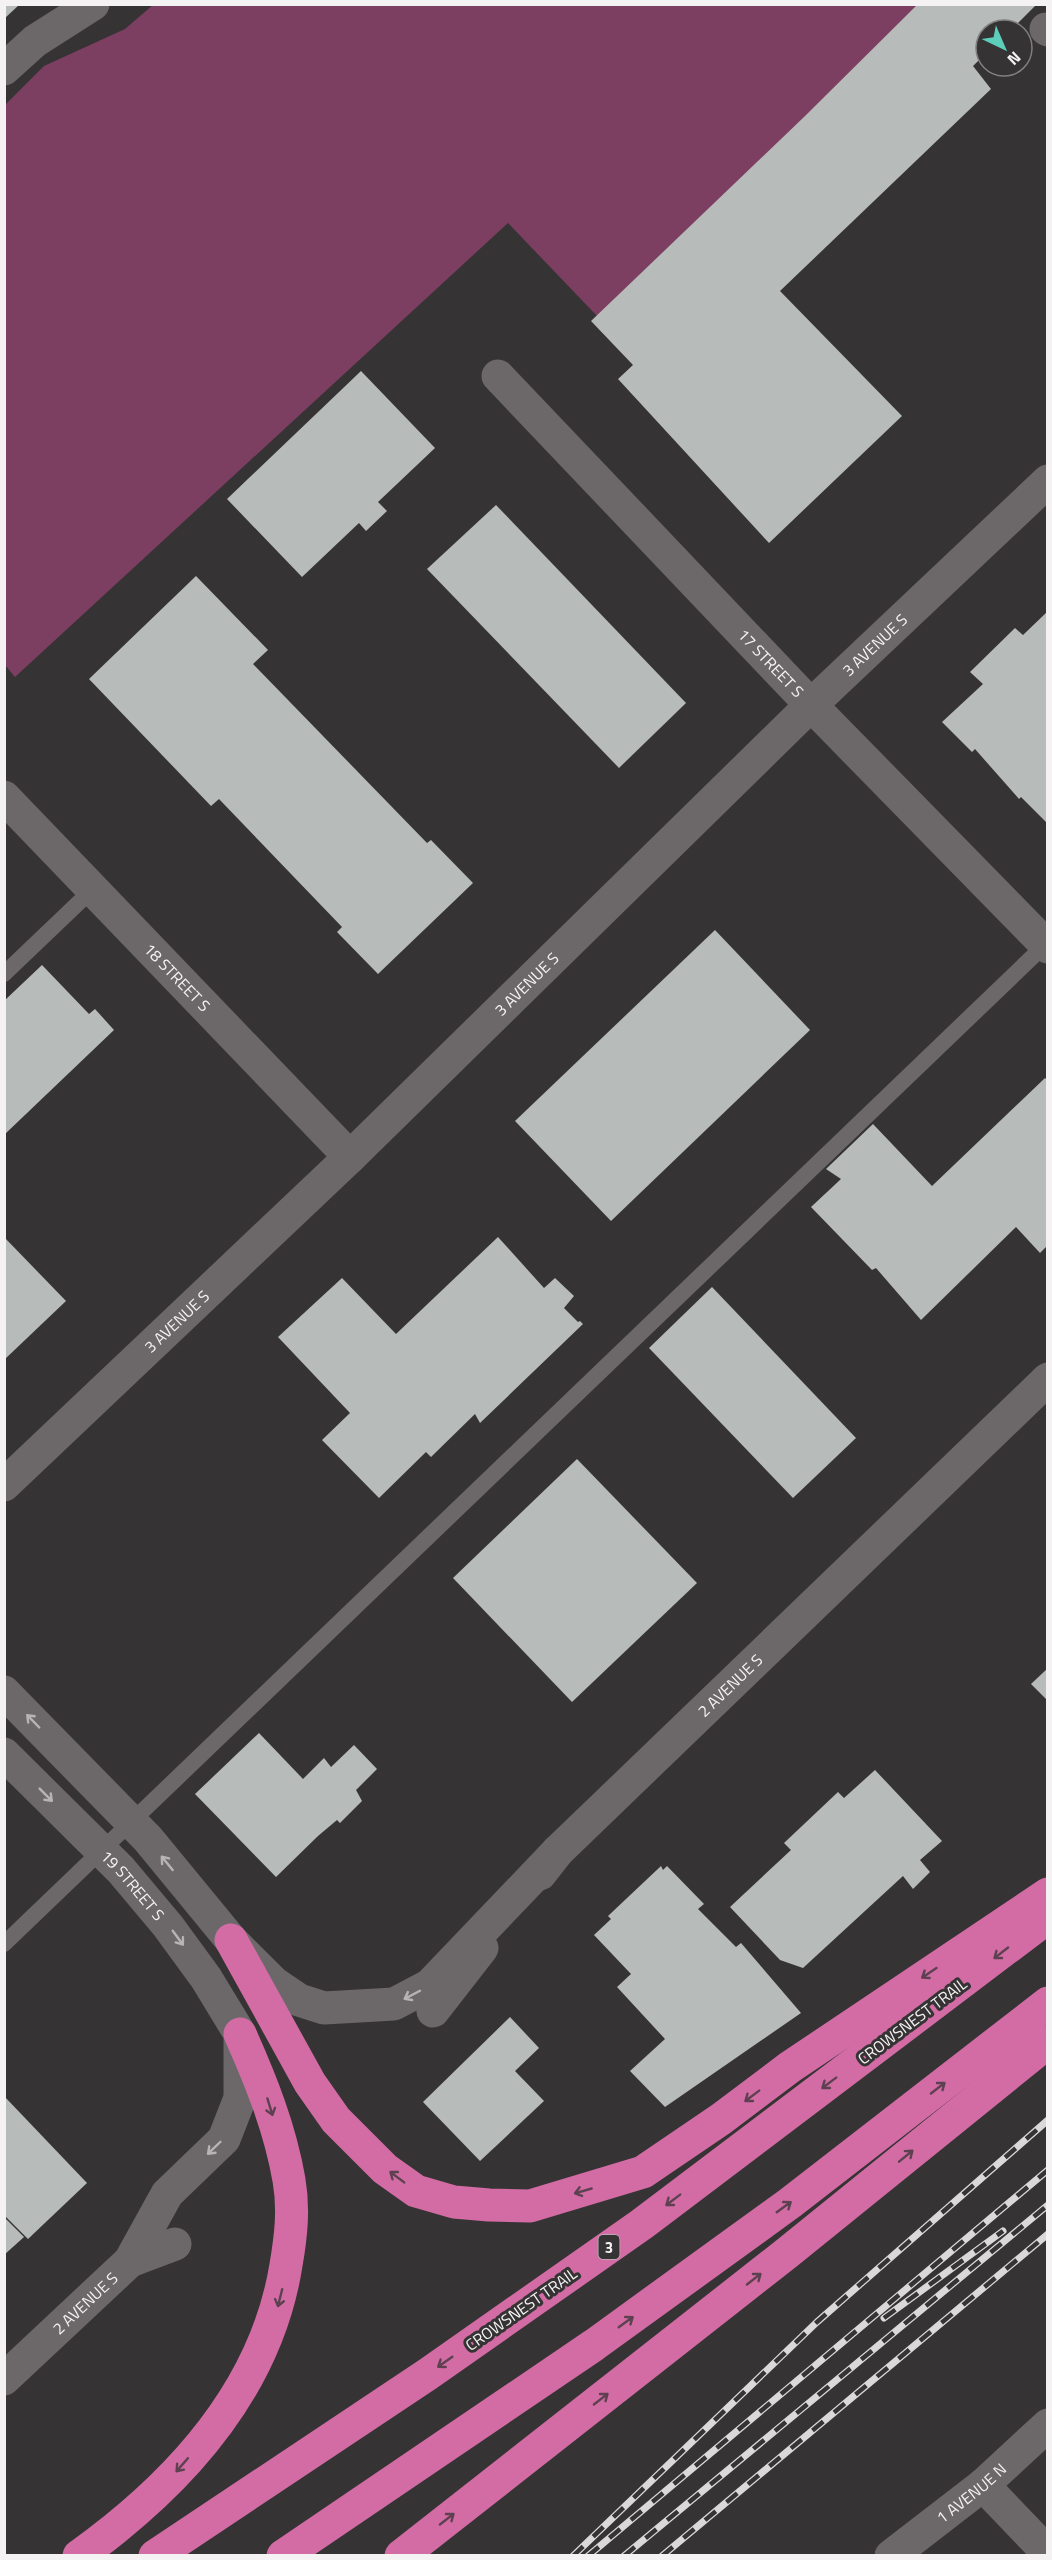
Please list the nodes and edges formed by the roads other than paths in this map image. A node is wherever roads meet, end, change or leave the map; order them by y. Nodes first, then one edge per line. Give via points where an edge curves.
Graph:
1 (93, 4) edge
2 (4, 69) edge
3 (498, 376) dead end
4 (1047, 481) edge
5 (811, 705) junction
6 (4, 797) edge
7 (93, 889) junction
8 (1047, 944) edge
9 (4, 974) edge
10 (350, 1157) junction
11 (1047, 1379) edge
12 (4, 1485) edge
13 (4, 1692) edge
14 (4, 1754) edge
15 (131, 1822) junction
16 (102, 1850) junction
17 (558, 1851) junction
18 (1047, 1894) edge
19 (1047, 1917) edge
20 (231, 1940) junction
21 (4, 1944) edge
22 (1047, 2003) edge
23 (433, 2011) dead end
24 (240, 2034) junction
25 (1047, 2042) edge
26 (175, 2244) dead end
27 (130, 2261) junction
28 (594, 2345) junction
29 (4, 2379) edge
30 (1047, 2425) edge
31 (982, 2485) junction
32 (1047, 2553) edge
33 (79, 2556) edge
34 (155, 2556) edge
35 (283, 2556) edge
36 (324, 2556) edge
37 (401, 2556) edge
38 (891, 2556) edge

1 - 2 street via 35,41
3 - 5 street, 17 STREET S
4 - 5 street, 3 AVENUE S
5 - 8 street, 17 STREET S
5 - 10 street, 3 AVENUE S
6 - 7 street, 18 STREET S
7 - 9 lane
7 - 10 street, 18 STREET S
8 - 15 lane
10 - 12 street, 3 AVENUE S
11 - 17 street, 2 AVENUE S
15 -> 13 street
14 -> 16 street, 19 STREET S
15 - 16 lane
20 -> 15 street
16 - 21 lane
16 -> 24 street, 19 STREET S via 168,1926
17 -> 20 street via 430,1985 394,2004 324,2008 299,2000 274,1983
17 - 23 street, 2 AVENUE S
18 -> 20 highway via 790,2067 643,2172 530,2206 454,2202 416,2191 385,2169 336,2120 309,2083
19 -> 34 highway, CROWSNEST TRAIL / 3 via 642,2223 428,2374
28 -> 22 highway via 790,2203
24 -> 27 street via 240,2098 224,2139 167,2194
24 -> 33 highway via 268,2100 289,2181 292,2228 273,2326 234,2403 171,2478 121,2526
37 -> 25 highway via 787,2253
26 - 27 street, 2 AVENUE S
27 - 29 street, 2 AVENUE S
28 - 35 highway
28 - 36 highway
30 - 31 street, 1 AVENUE N
31 - 32 street
31 - 38 street, 1 AVENUE N

